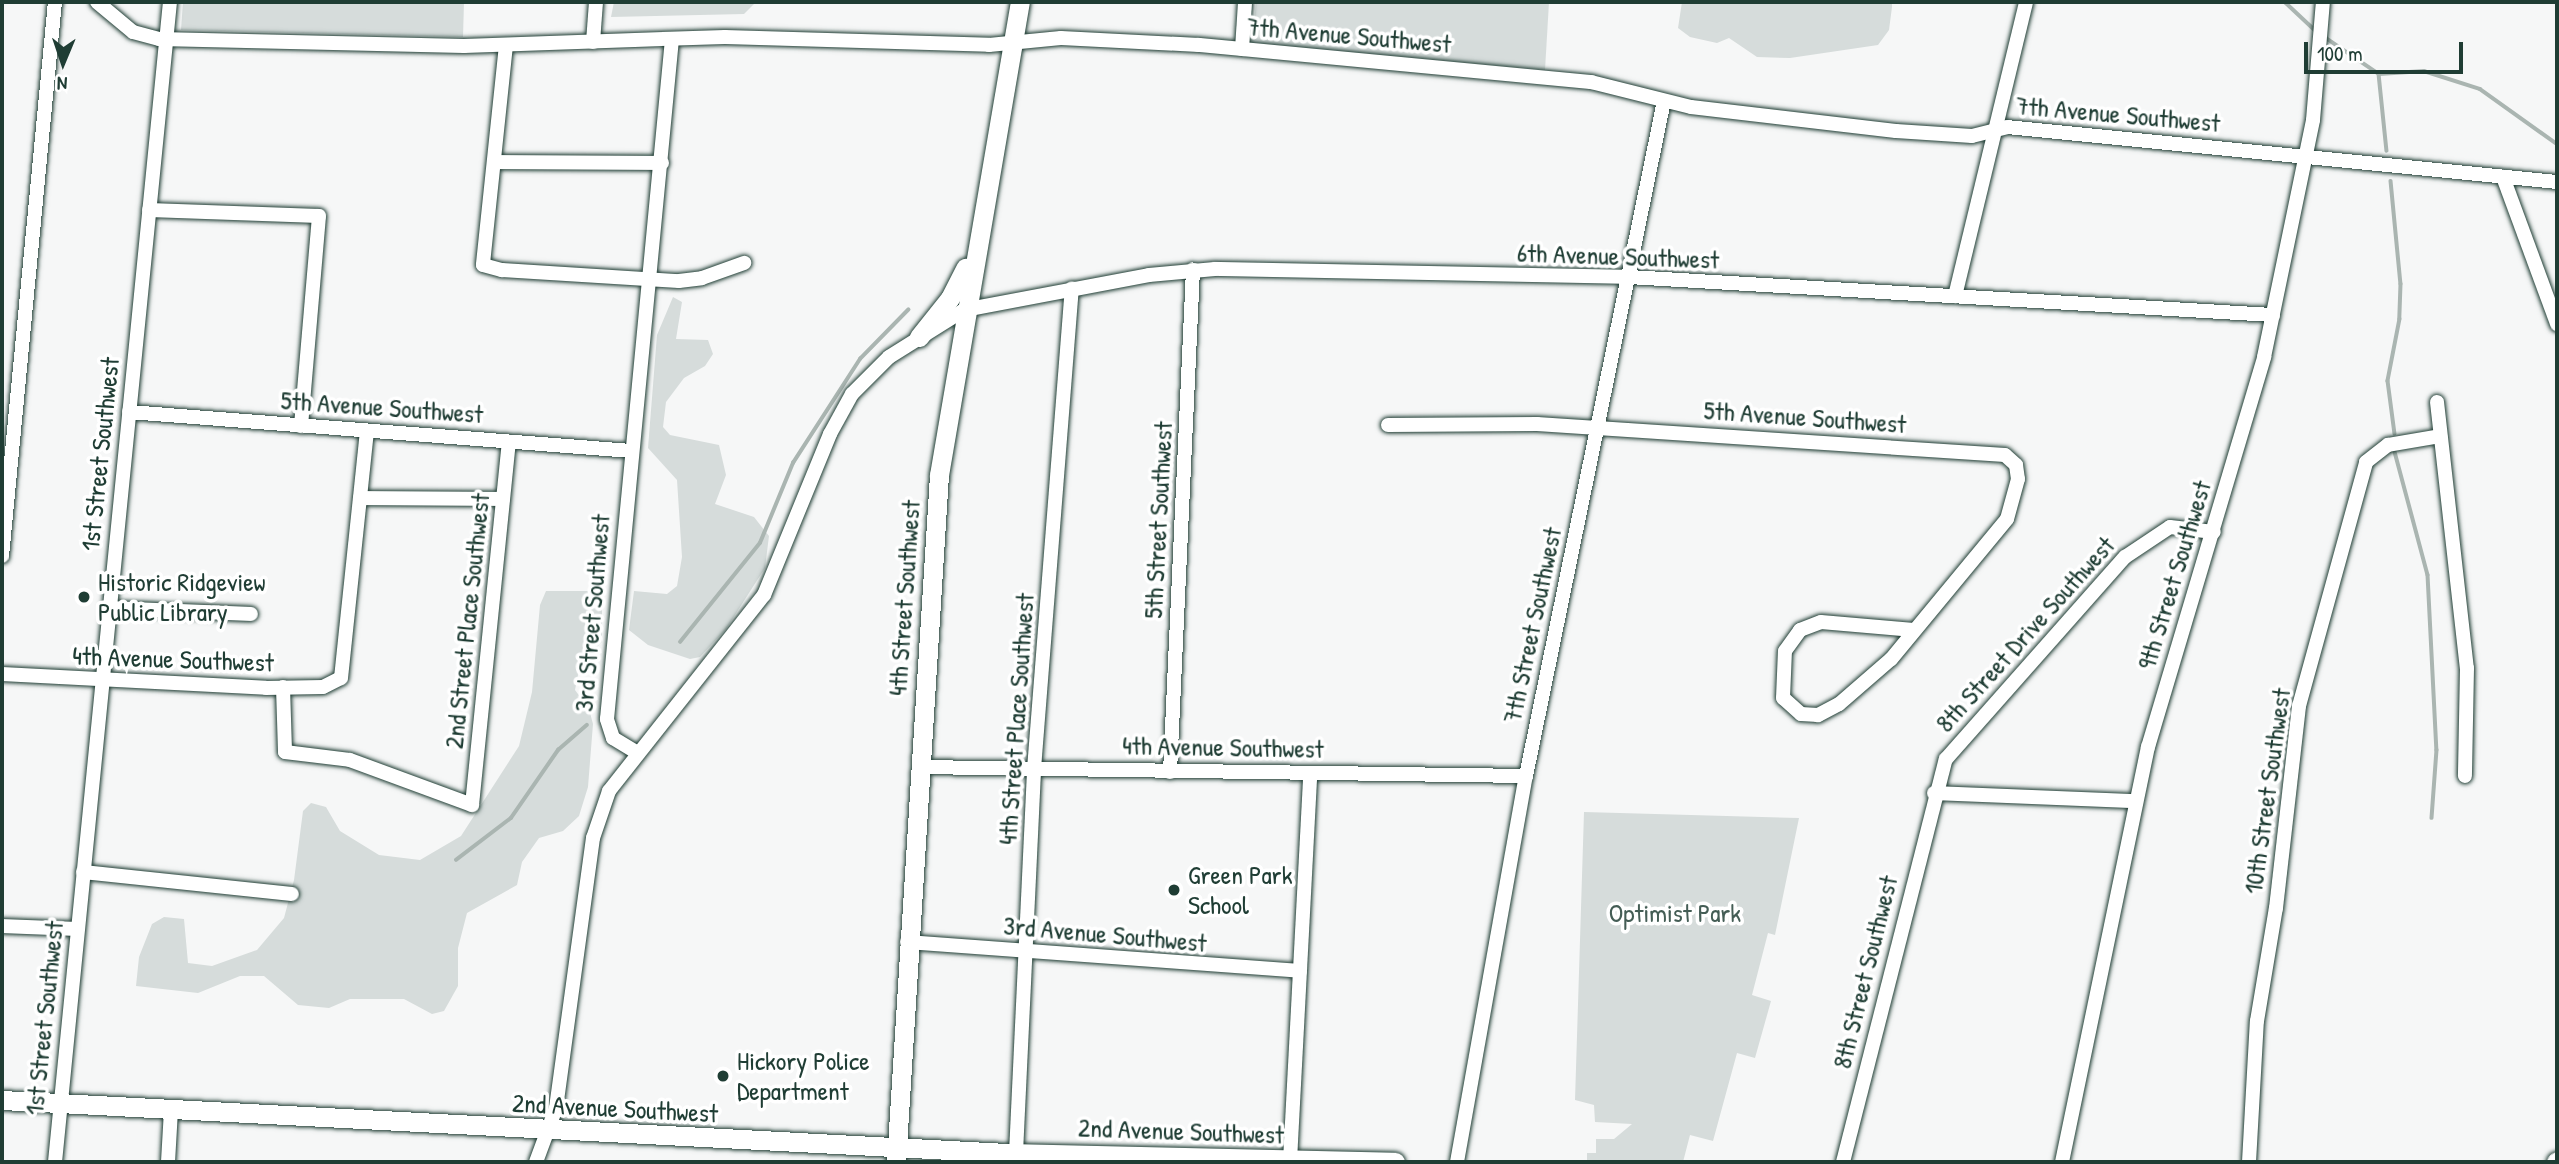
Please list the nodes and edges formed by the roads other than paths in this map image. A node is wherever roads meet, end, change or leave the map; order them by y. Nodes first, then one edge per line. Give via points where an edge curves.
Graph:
1 (55, 2) edge
2 (97, 2) edge
3 (170, 2) edge
4 (596, 2) edge
5 (1020, 2) edge
6 (1245, 2) edge
7 (2026, 2) edge
8 (2323, 2) edge
9 (166, 39) junction
10 (672, 39) junction
11 (593, 42) junction
12 (1013, 42) junction
13 (506, 45) junction
14 (1242, 49) junction
15 (1664, 101) junction
16 (1995, 129) junction
17 (2305, 158) junction
18 (495, 162) junction
19 (662, 163) junction
20 (2503, 177) junction
21 (2557, 183) edge
22 (149, 210) junction
23 (980, 228) junction
24 (744, 263) dead end
25 (1192, 270) junction
26 (1629, 277) junction
27 (646, 280) junction
28 (1072, 289) junction
29 (1955, 296) junction
30 (964, 310) junction
31 (2273, 315) junction
32 (2557, 324) edge
33 (919, 337) junction
34 (2437, 402) dead end
35 (129, 412) junction
36 (1388, 425) dead end
37 (301, 426) junction
38 (1597, 430) junction
39 (367, 431) junction
40 (2441, 436) junction
41 (509, 442) junction
42 (631, 451) junction
43 (360, 498) junction
44 (503, 499) junction
45 (2214, 532) junction
46 (2, 556) edge
47 (109, 608) junction
48 (251, 614) dead end
49 (1914, 629) junction
50 (2, 674) edge
51 (102, 680) junction
52 (283, 687) junction
53 (636, 752) junction
54 (919, 767) junction
55 (1034, 769) junction
56 (1170, 772) junction
57 (1310, 774) junction
58 (1525, 776) junction
59 (2465, 776) dead end
60 (1934, 793) junction
61 (2136, 801) junction
62 (83, 872) junction
63 (292, 894) dead end
64 (2, 926) edge
65 (77, 929) junction
66 (907, 942) junction
67 (1026, 952) junction
68 (1300, 971) junction
69 (2, 1100) edge
70 (60, 1103) junction
71 (171, 1110) junction
72 (550, 1131) junction
73 (1016, 1153) junction
74 (896, 1154) edge
75 (1108, 1159) edge
76 (1290, 1161) edge
77 (1337, 1161) edge
78 (55, 1162) edge
79 (168, 1162) edge
80 (536, 1162) edge
81 (1395, 1162) edge
82 (1458, 1162) edge
83 (1843, 1162) edge
84 (2062, 1162) edge
85 (2249, 1162) edge

1 - 46 street
2 - 9 street, 7th Avenue Southwest via 133,32
3 - 9 street, 1st Street Southwest
4 - 11 street
5 - 12 main road, 4th Street Southwest
6 - 14 street
7 - 16 street
8 - 17 street, 9th Street Southwest
9 - 13 street, 7th Avenue Southwest
9 - 22 street, 1st Street Southwest
10 - 11 street, 7th Avenue Southwest
10 - 12 street, 7th Avenue Southwest
10 - 19 street, 3rd Street Southwest
11 - 13 street, 7th Avenue Southwest
12 - 14 street, 7th Avenue Southwest via 1088,38
12 - 23 main road, 4th Street Southwest
13 - 18 street
14 - 15 street, 7th Avenue Southwest via 1591,82
15 - 16 street, 7th Avenue Southwest via 1951,136
15 - 26 street, 7th Street Southwest
16 - 17 street, 7th Avenue Southwest
16 - 29 street
17 - 20 street, 7th Avenue Southwest
17 - 31 street, 9th Street Southwest
18 - 19 street
18 - 27 street via 483,265
19 - 27 street, 3rd Street Southwest
20 - 21 street, 7th Avenue Southwest
20 - 32 street
22 - 35 street, 1st Street Southwest
22 - 37 street via 319,216
23 - 30 main road, 4th Street Southwest
23 - 33 main road via 956,288
24 - 27 street via 702,278
25 - 26 street, 6th Avenue Southwest
25 - 28 street, 6th Avenue Southwest
25 - 56 street, 5th Street Southwest
26 - 29 street, 6th Avenue Southwest
26 - 38 street, 7th Street Southwest
27 - 42 street, 3rd Street Southwest
28 - 30 street, 6th Avenue Southwest
28 - 55 street, 4th Street Place Southwest
29 - 31 street, 6th Avenue Southwest
30 - 33 street, 6th Avenue Southwest
30 - 54 main road, 4th Street Southwest via 939,475
31 - 45 street, 9th Street Southwest
33 - 53 street, 6th Avenue Southwest via 889,357 852,394 830,433 784,555 764,594
34 - 40 street
35 - 37 street, 5th Avenue Southwest
35 - 47 street, 1st Street Southwest
36 - 38 street, 5th Avenue Southwest via 1537,424
37 - 39 street, 5th Avenue Southwest
38 - 49 street, 5th Avenue Southwest via 2005,456 2016,465 2018,479 2007,519
38 - 58 street, 7th Street Southwest
39 - 41 street, 5th Avenue Southwest
39 - 43 street
40 - 59 street via 2467,668
40 - 85 street, 10th Street Southwest via 2374,451 2362,470 2299,706 2276,908 2257,1021
41 - 42 street, 5th Avenue Southwest
41 - 44 street, 2nd Street Place Southwest
42 - 53 street, 3rd Street Southwest via 607,719 613,738
43 - 44 street
43 - 52 street, 4th Avenue Southwest via 341,678 323,687
44 - 52 street, 2nd Street Place Southwest via 471,804 350,760 285,752
45 - 60 street, 8th Street Drive Southwest via 2170,527 2125,557 2024,677 1951,750
45 - 61 street, 9th Street Southwest
47 - 48 street
47 - 51 street, 1st Street Southwest
49 - 49 street, 5th Avenue Southwest via 1867,682 1828,710 1801,714 1783,698 1786,651 1800,630 1821,622
50 - 51 street, 4th Avenue Southwest
51 - 52 street, 4th Avenue Southwest
51 - 62 street, 1st Street Southwest
53 - 72 street via 609,791 595,826
54 - 55 street, 4th Avenue Southwest
54 - 66 main road, 4th Street Southwest
55 - 56 street, 4th Avenue Southwest
55 - 67 street, 4th Street Place Southwest
56 - 57 street, 4th Avenue Southwest
57 - 58 street, 4th Avenue Southwest
57 - 68 street
58 - 82 street, 7th Street Southwest
60 - 61 street
60 - 83 street, 8th Street Southwest
61 - 84 street, 9th Street Southwest
62 - 63 street
62 - 65 street, 1st Street Southwest
64 - 65 street
65 - 70 street, 1st Street Southwest
66 - 67 street, 3rd Avenue Southwest
66 - 74 main road, 4th Street Southwest
67 - 68 street, 3rd Avenue Southwest
67 - 73 street, 4th Street Place Southwest
68 - 76 street
69 - 70 main road, 2nd Avenue Southwest
70 - 71 main road, 2nd Avenue Southwest
70 - 78 street, 1st Street Southwest
71 - 72 main road, 2nd Avenue Southwest
71 - 79 street
72 - 74 main road, 2nd Avenue Southwest
72 - 80 street
73 - 74 main road, 2nd Avenue Southwest
73 - 75 main road, 2nd Avenue Southwest
75 - 76 main road, 2nd Avenue Southwest
76 - 77 main road, 2nd Avenue Southwest
77 - 81 main road, 2nd Avenue Southwest

